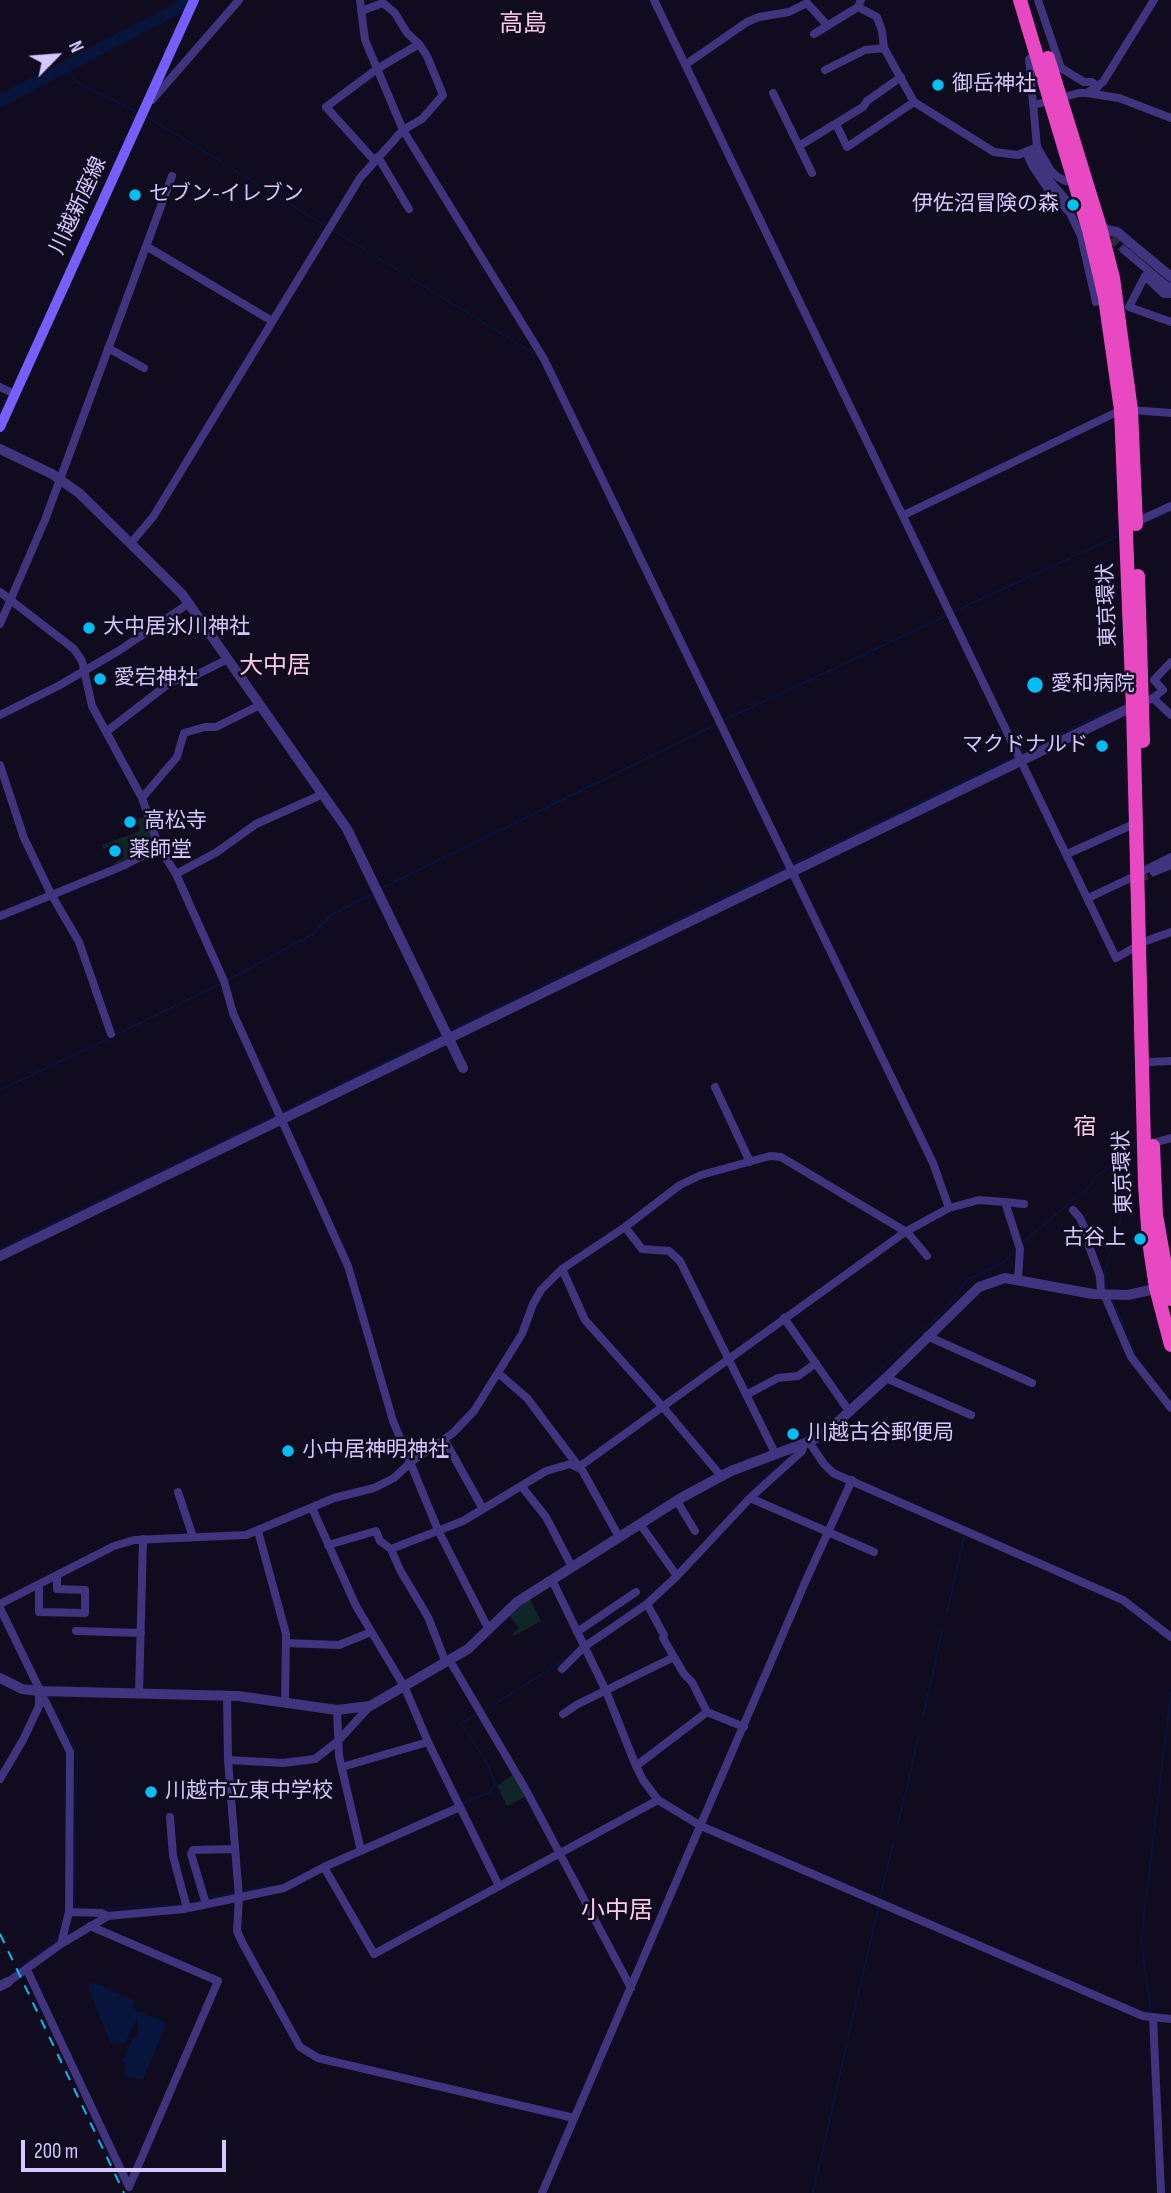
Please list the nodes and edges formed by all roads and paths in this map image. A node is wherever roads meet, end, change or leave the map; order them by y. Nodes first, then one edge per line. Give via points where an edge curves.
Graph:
1 (194, 0) edge
2 (239, 0) edge
3 (360, 0) edge
4 (654, 0) edge
5 (1020, 0) edge
6 (1030, 0) edge
7 (1038, 0) edge
8 (1154, 0) edge
9 (860, 4) edge
10 (361, 11) junction
11 (827, 25) junction
12 (814, 34) dead end
13 (419, 44) junction
14 (884, 48) junction
15 (1037, 55) junction
16 (685, 65) junction
17 (377, 69) junction
18 (825, 70) dead end
19 (901, 77) junction
20 (1098, 87) junction
21 (774, 93) dead end
22 (1087, 93) junction
23 (1056, 99) junction
24 (914, 102) junction
25 (1034, 105) junction
26 (145, 107) junction
27 (1171, 118) edge
28 (836, 124) junction
29 (403, 130) junction
30 (799, 146) junction
31 (1031, 150) junction
32 (376, 158) junction
33 (812, 173) dead end
34 (172, 176) dead end
35 (1074, 181) junction
36 (1069, 203) dead end
37 (409, 209) dead end
38 (1095, 228) junction
39 (146, 246) junction
40 (1124, 250) tunnel mouth
41 (1171, 277) edge
42 (1171, 286) edge
43 (1171, 294) edge
44 (1105, 298) junction
45 (272, 321) junction
46 (1171, 322) edge
47 (108, 348) junction
48 (144, 368) dead end
49 (0, 387) edge
50 (15, 394) junction
51 (1126, 410) junction
52 (1171, 413) edge
53 (0, 427) edge
54 (0, 449) edge
55 (60, 479) junction
56 (1171, 506) edge
57 (904, 515) junction
58 (1136, 522) junction
59 (131, 543) junction
60 (0, 592) edge
61 (11, 600) junction
62 (188, 604) junction
63 (0, 624) edge
64 (228, 659) junction
65 (1171, 662) edge
66 (83, 670) junction
67 (1143, 703) junction
68 (260, 705) junction
69 (0, 715) edge
70 (1171, 715) edge
71 (106, 732) junction
72 (1020, 760) junction
73 (0, 765) edge
74 (323, 794) junction
75 (142, 798) junction
76 (1136, 823) junction
77 (159, 847) junction
78 (1067, 854) junction
79 (1171, 857) edge
80 (1171, 864) edge
81 (791, 873) junction
82 (176, 874) junction
83 (1141, 875) junction
84 (51, 894) junction
85 (1089, 901) junction
86 (0, 916) edge
87 (1171, 932) edge
88 (1143, 943) junction
89 (111, 1034) dead end
90 (449, 1037) junction
91 (1171, 1061) edge
92 (1150, 1062) junction
93 (463, 1068) dead end
94 (715, 1087) dead end
95 (281, 1119) junction
96 (1171, 1138) edge
97 (1153, 1143) junction
98 (750, 1162) junction
99 (1005, 1202) junction
100 (1024, 1204) dead end
101 (949, 1208) junction
102 (1073, 1210) dead end
103 (625, 1227) junction
104 (905, 1232) junction
105 (0, 1256) edge
106 (927, 1256) dead end
107 (562, 1269) junction
108 (1018, 1279) junction
109 (1166, 1289) edge
110 (1103, 1294) junction
111 (784, 1318) junction
112 (927, 1336) junction
113 (1171, 1345) edge
114 (728, 1359) junction
115 (816, 1363) junction
116 (498, 1373) junction
117 (886, 1378) junction
118 (1032, 1383) dead end
119 (746, 1395) junction
120 (662, 1406) junction
121 (1171, 1408) edge
122 (849, 1411) junction
123 (971, 1415) dead end
124 (444, 1438) junction
125 (806, 1443) junction
126 (776, 1454) junction
127 (411, 1462) junction
128 (579, 1467) junction
129 (721, 1476) junction
130 (852, 1480) junction
131 (522, 1487) junction
132 (178, 1492) dead end
133 (750, 1498) junction
134 (677, 1501) junction
135 (312, 1508) junction
136 (483, 1509) junction
137 (640, 1524) junction
138 (438, 1530) junction
139 (258, 1531) junction
140 (695, 1531) dead end
141 (829, 1531) junction
142 (193, 1537) junction
143 (619, 1537) junction
144 (143, 1539) junction
145 (328, 1545) junction
146 (391, 1549) junction
147 (874, 1552) dead end
148 (572, 1567) junction
149 (57, 1576) junction
150 (677, 1576) junction
151 (552, 1580) junction
152 (39, 1585) junction
153 (636, 1592) dead end
154 (647, 1604) junction
155 (1, 1605) edge
156 (489, 1630) junction
157 (76, 1631) dead end
158 (371, 1632) junction
159 (578, 1632) junction
160 (141, 1633) junction
161 (1171, 1637) edge
162 (286, 1643) junction
163 (584, 1647) junction
164 (674, 1657) junction
165 (448, 1662) junction
166 (562, 1669) dead end
167 (0, 1678) edge
168 (405, 1688) junction
169 (39, 1691) junction
170 (606, 1691) junction
171 (139, 1694) junction
172 (227, 1696) junction
173 (285, 1702) junction
174 (370, 1706) junction
175 (337, 1710) junction
176 (707, 1712) junction
177 (563, 1714) dead end
178 (744, 1727) junction
179 (338, 1741) junction
180 (428, 1742) junction
181 (228, 1760) junction
182 (636, 1766) junction
183 (342, 1767) junction
184 (0, 1779) edge
185 (658, 1800) junction
186 (460, 1807) junction
187 (170, 1817) dead end
188 (701, 1826) junction
189 (234, 1849) junction
190 (361, 1851) junction
191 (558, 1854) junction
192 (324, 1867) junction
193 (499, 1886) junction
194 (239, 1897) junction
195 (206, 1904) junction
196 (187, 1908) junction
197 (69, 1912) junction
198 (107, 1916) junction
199 (90, 1926) junction
200 (61, 1944) junction
201 (27, 1970) junction
202 (4, 1984) edge
203 (631, 1988) junction
204 (1153, 2017) junction
205 (1171, 2019) edge
206 (574, 2118) junction
207 (542, 2193) edge
208 (1161, 2193) edge

1 - 26 main road, 川越新座線
2 - 26 street
3 - 10 street
4 - 16 street
5 - 15 highway, 東京環状
6 - 23 highway, 東京環状
7 - 20 street via 1061,68
8 - 20 street
9 - 11 street
9 - 14 street via 877,17
10 - 13 street via 383,3
10 - 17 street via 365,40
11 - 12 street
11 - 16 street via 807,3 747,22
13 - 17 street
13 - 29 street via 443,95 422,119
14 - 18 street via 865,50
14 - 19 street
15 - 23 highway, 東京環状
15 - 25 street via 1030,59
16 - 57 street
17 - 29 street
17 - 32 street via 327,107
19 - 24 street
19 - 28 street
20 - 22 street
21 - 30 street
22 - 23 street
22 - 27 street via 1119,98
23 - 25 street
23 - 35 highway, 東京環状
23 - 38 highway, 東京環状
24 - 28 street via 847,147
24 - 31 street via 994,152 1009,156
25 - 31 street
26 - 50 main road, 川越新座線
28 - 30 street
29 - 32 street
29 - 81 street via 544,359
30 - 33 street
31 - 35 street via 1058,177
31 - 36 street
31 - 44 street via 1033,167 1070,213 1081,236 1096,302
32 - 37 street
32 - 45 street
34 - 39 street
35 - 38 highway, 東京環状
38 - 41 street via 1117,232
38 - 44 highway, 東京環状
38 - 51 highway, 東京環状 via 1118,309
39 - 45 street
39 - 47 street
40 - 42 street
43 - 46 street via 1164,294 1145,276 1129,307
44 - 51 highway, 東京環状
45 - 59 street via 153,517
47 - 48 street
47 - 55 street
49 - 50 street
50 - 53 main road, 川越新座線
51 - 52 street
51 - 57 street
51 - 58 highway, 東京環状
51 - 67 highway, 東京環状
54 - 55 street
55 - 59 street
55 - 61 street
56 - 58 street
57 - 72 street
58 - 67 highway, 東京環状
59 - 62 street
60 - 61 street
61 - 63 street
61 - 66 street via 74,649
62 - 64 street
62 - 66 street
64 - 68 street
64 - 71 street via 172,681
65 - 67 street via 1154,680 1163,690
66 - 69 street
66 - 71 street via 92,706
67 - 70 street
67 - 72 street
67 - 76 highway, 東京環状
67 - 83 highway, 東京環状
68 - 74 street
68 - 75 street via 216,727 184,733 177,757
71 - 75 street
72 - 78 street
72 - 81 street
73 - 84 street via 24,838
74 - 82 street via 256,824
74 - 90 street via 355,844
75 - 77 street
76 - 78 street
76 - 83 highway, 東京環状
77 - 82 street
77 - 84 street
78 - 85 street
79 - 83 street
80 - 83 street
81 - 90 street
81 - 101 street via 933,1164
82 - 95 street
83 - 85 street
83 - 88 highway, 東京環状
84 - 86 street
84 - 89 street via 79,942
85 - 88 street via 1116,958
87 - 88 street
88 - 92 highway, 東京環状
88 - 109 highway, 東京環状 via 1145,1185 1149,1241
90 - 93 street
90 - 95 street
91 - 92 street
92 - 97 highway, 東京環状
94 - 98 street
95 - 105 street
95 - 127 street via 348,1266 393,1421
96 - 97 street
97 - 109 highway, 東京環状
98 - 103 street via 680,1185
98 - 104 street via 770,1156 787,1159
99 - 100 street
99 - 101 street via 979,1200
99 - 108 street via 1020,1249
101 - 104 street
102 - 110 street via 1088,1238
103 - 107 street
103 - 114 street via 642,1249 669,1251 677,1257
104 - 106 street
104 - 111 street
107 - 116 street via 541,1290
107 - 120 street via 585,1320
108 - 110 street
108 - 112 street via 979,1287
109 - 110 street
109 - 113 highway, 東京環状
110 - 121 street via 1131,1357
111 - 114 street
111 - 115 street
112 - 117 street
112 - 118 street
114 - 119 street
114 - 120 street
115 - 119 street via 798,1376 778,1378
115 - 122 street
116 - 124 street via 474,1411
116 - 128 street via 527,1398
117 - 122 street
117 - 123 street
119 - 126 street
120 - 128 street
120 - 129 street
122 - 125 street
124 - 127 street
124 - 136 street
125 - 126 street
125 - 130 street via 828,1470
125 - 133 street
126 - 129 street
127 - 135 street via 374,1488 334,1497
127 - 138 street
128 - 131 street via 554,1468
128 - 143 street
129 - 134 street
130 - 141 street
130 - 161 street via 1124,1600
131 - 136 street
131 - 148 street via 546,1517
132 - 142 street
133 - 141 street
133 - 150 street
134 - 137 street
134 - 140 street
135 - 139 street
135 - 145 street
136 - 138 street
137 - 143 street
137 - 150 street
138 - 146 street
138 - 156 street
139 - 142 street
139 - 162 street
141 - 147 street
141 - 178 street
142 - 144 street
143 - 148 street
144 - 149 street via 114,1546
144 - 160 street
145 - 146 street via 376,1531
145 - 158 street
146 - 165 street
148 - 151 street
149 - 152 street
149 - 152 street via 57,1589 85,1590 85,1613 39,1612
150 - 154 street
151 - 156 street via 517,1602
151 - 159 street
152 - 155 street
153 - 159 street
154 - 163 street
154 - 164 street
155 - 169 street
156 - 165 street
157 - 160 street
158 - 162 street via 339,1645
158 - 168 street
159 - 163 street
160 - 171 street
162 - 173 street
163 - 166 street
163 - 170 street
164 - 170 street
164 - 176 street
165 - 168 street
165 - 191 street via 526,1790
167 - 169 street
168 - 174 street
168 - 180 street
169 - 171 street
169 - 184 street via 39,1706
169 - 197 street via 70,1752
170 - 177 street
170 - 182 street
171 - 172 street
172 - 173 street
172 - 181 street
173 - 175 street
174 - 175 street
174 - 179 street
175 - 179 street
176 - 178 street
176 - 182 street
178 - 188 street
179 - 181 street via 315,1759 303,1762
179 - 183 street
180 - 183 street
180 - 186 street
181 - 189 street
182 - 185 street
183 - 190 street
185 - 188 street
185 - 191 street
186 - 190 street
186 - 193 street
187 - 196 street via 173,1856
188 - 203 street
188 - 204 street
189 - 194 street
189 - 195 street via 193,1850
190 - 192 street
191 - 193 street
191 - 203 street
192 - 193 street via 374,1954
192 - 194 street via 284,1888
194 - 195 street
194 - 206 street via 237,1931 293,2036 308,2053
195 - 196 street
196 - 198 street
197 - 198 street
197 - 200 street
198 - 199 street
199 - 200 street
199 - 201 street via 218,1981 129,2187
200 - 201 street
201 - 202 street
203 - 206 street
204 - 205 street
204 - 208 street
206 - 207 street

